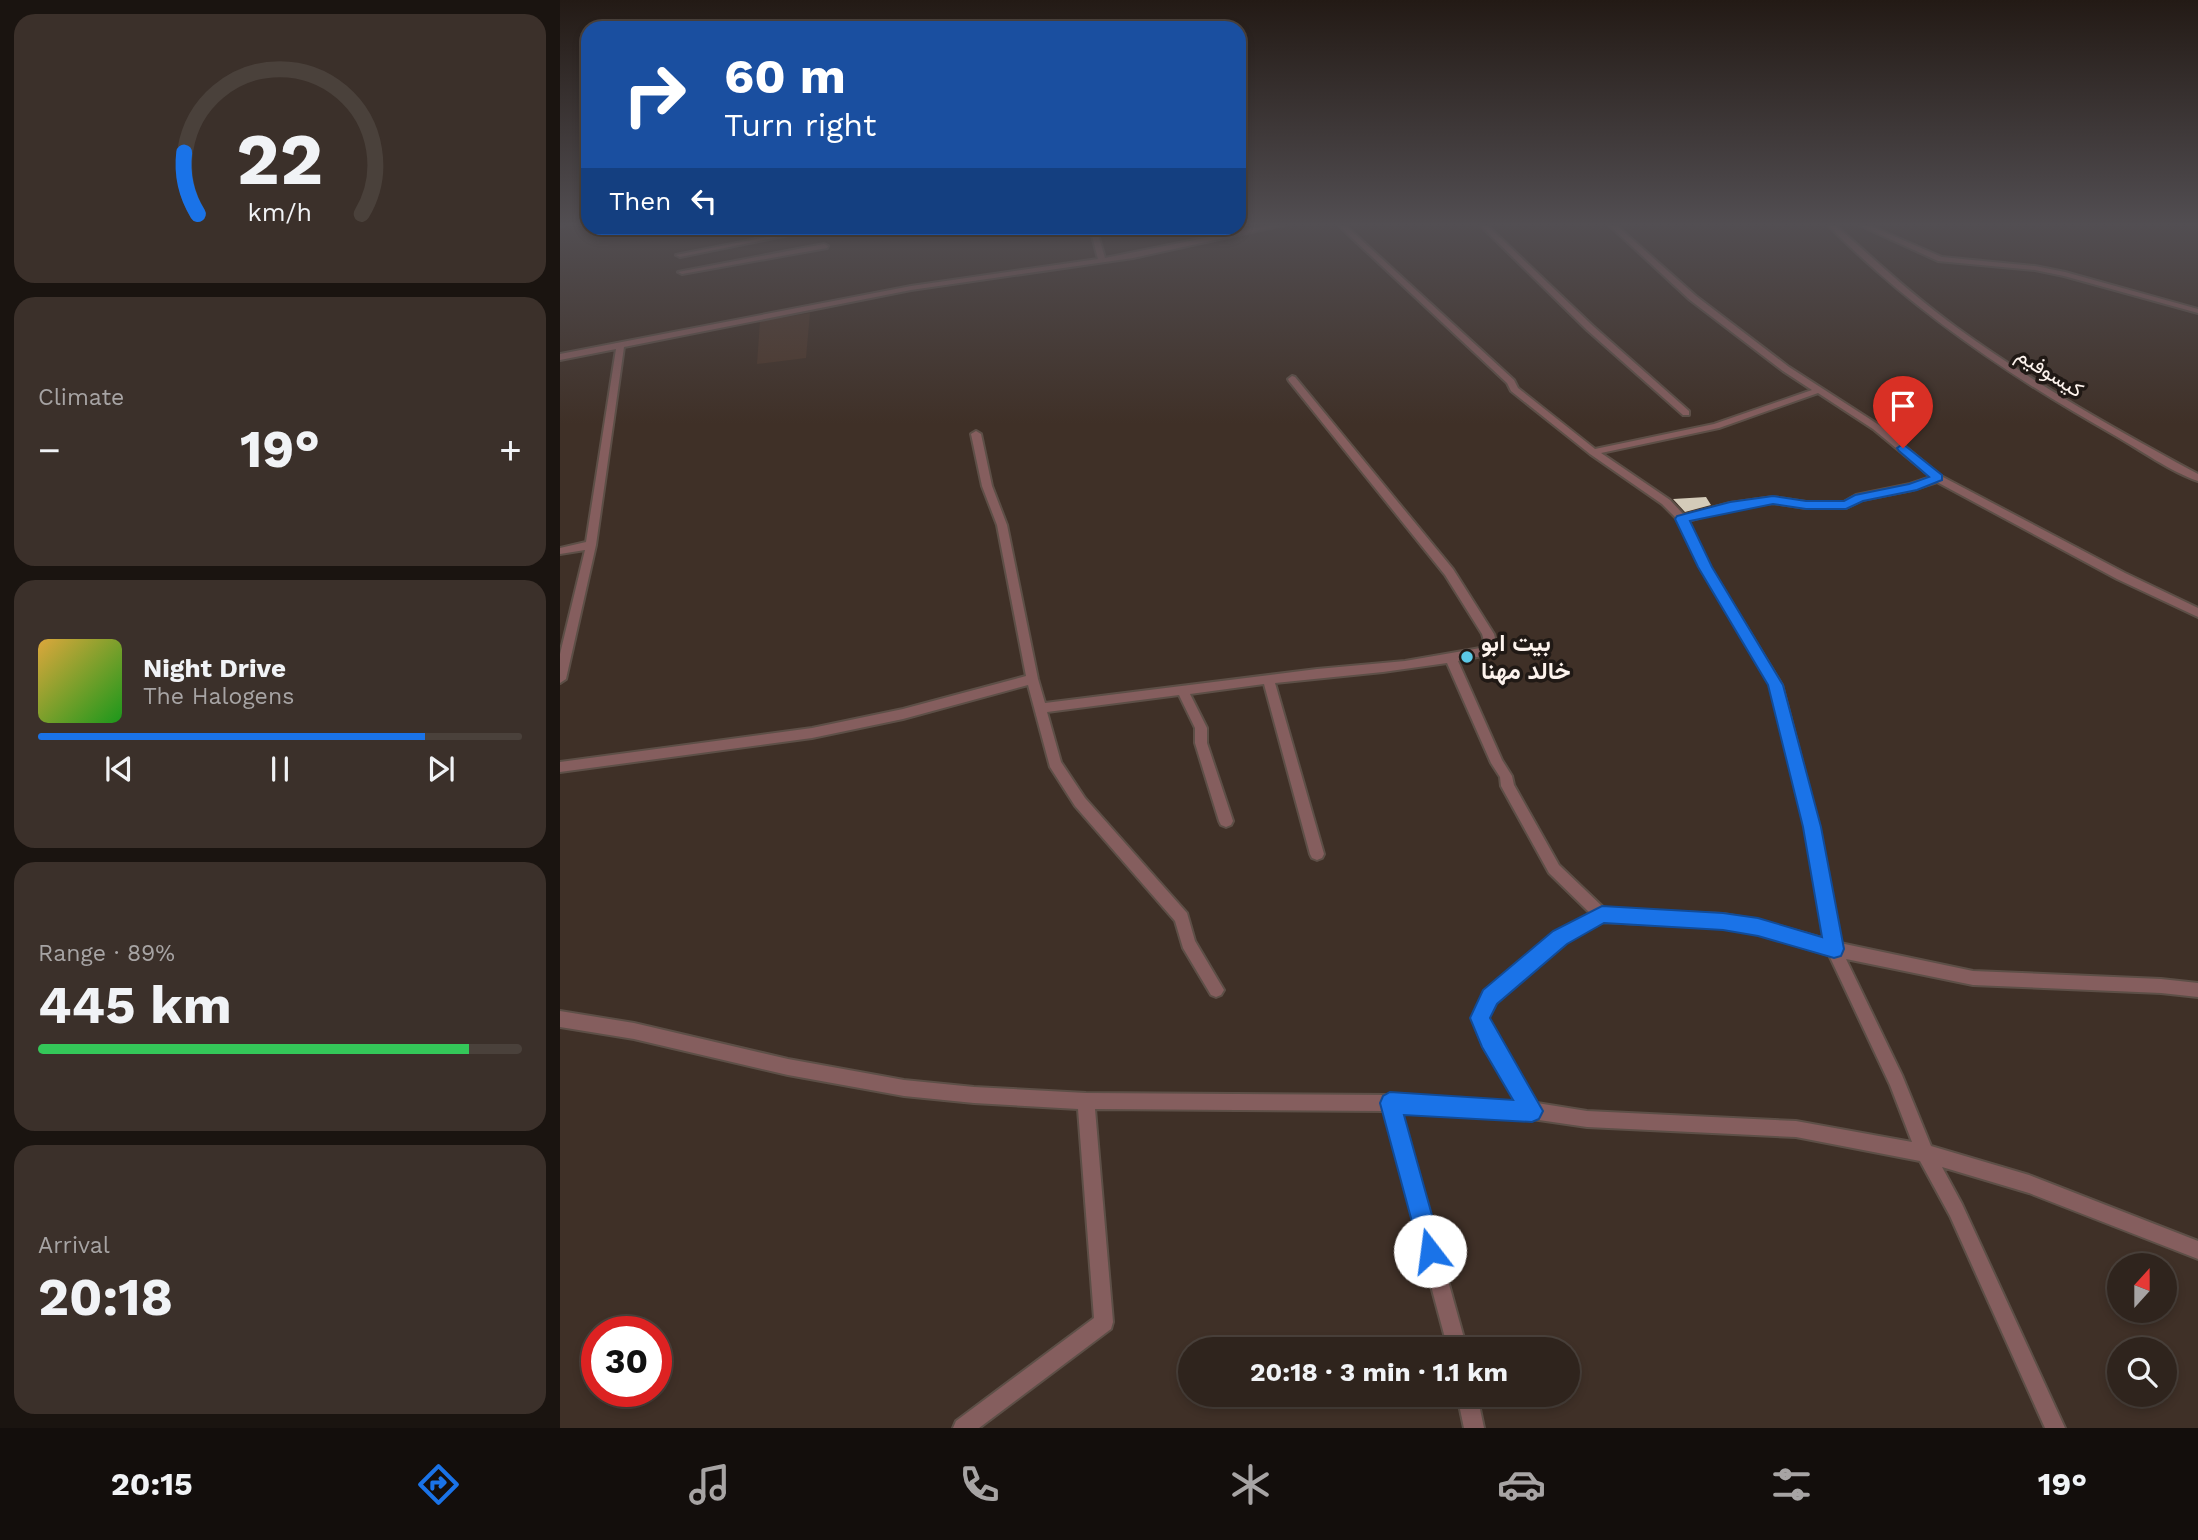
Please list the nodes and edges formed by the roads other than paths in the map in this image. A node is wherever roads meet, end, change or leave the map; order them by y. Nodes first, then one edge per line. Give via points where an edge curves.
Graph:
1 (898, 291) edge
2 (1412, 291) edge
3 (1552, 291) edge
4 (1685, 291) edge
5 (1907, 291) edge
6 (2123, 291) edge
7 (2198, 311) edge
8 (620, 346) junction
9 (560, 357) edge
10 (1292, 379) dead end
11 (1819, 390) junction
12 (1686, 413) dead end
13 (976, 434) dead end
14 (1593, 452) junction
15 (1938, 478) junction
16 (2198, 478) edge
17 (1682, 519) junction
18 (591, 545) junction
19 (560, 551) edge
20 (2198, 613) edge
21 (1451, 658) junction
22 (560, 679) edge
23 (1032, 679) junction
24 (1269, 681) junction
25 (1184, 692) junction
26 (1041, 708) junction
27 (560, 767) edge
28 (1226, 821) dead end
29 (1318, 854) dead end
30 (1602, 915) junction
31 (1834, 949) junction
32 (1216, 990) dead end
33 (2198, 990) edge
34 (560, 1019) edge
35 (1086, 1101) junction
36 (1390, 1103) junction
37 (1532, 1111) junction
38 (1925, 1153) junction
39 (2198, 1250) edge
40 (1454, 1337) edge
41 (1470, 1407) edge
42 (963, 1428) edge
43 (1474, 1428) edge
44 (2055, 1428) edge

1 - 8 street
2 - 14 street via 1514,389
3 - 12 street
4 - 11 street
5 - 16 street, كيسوفيم via 2010,368
6 - 7 street
8 - 9 street
8 - 18 street
10 - 21 street via 1449,572 1488,634 1492,650
11 - 14 street via 1716,426
11 - 15 street via 1876,427
13 - 23 street via 987,486 1002,525
14 - 17 street
15 - 17 street via 1859,497 1846,505 1773,500
15 - 20 street
17 - 31 street via 1705,567 1776,685 1812,827
18 - 19 street
18 - 22 street
21 - 24 street
21 - 30 street via 1507,786 1554,869
23 - 26 street
23 - 27 street via 812,733
24 - 25 street
24 - 29 street
25 - 26 street
25 - 28 street via 1201,728 1201,743
26 - 32 street via 1055,763 1080,802 1182,918 1188,943
30 - 31 street via 1723,921
30 - 37 street via 1551,945 1490,997 1480,1018
31 - 33 street via 1973,978
31 - 38 street
34 - 35 street via 904,1088
35 - 36 street
35 - 42 street via 1104,1322
36 - 37 street
36 - 40 street
37 - 38 street via 1587,1119 1797,1129
38 - 39 street via 2029,1184
38 - 44 street
41 - 43 street

